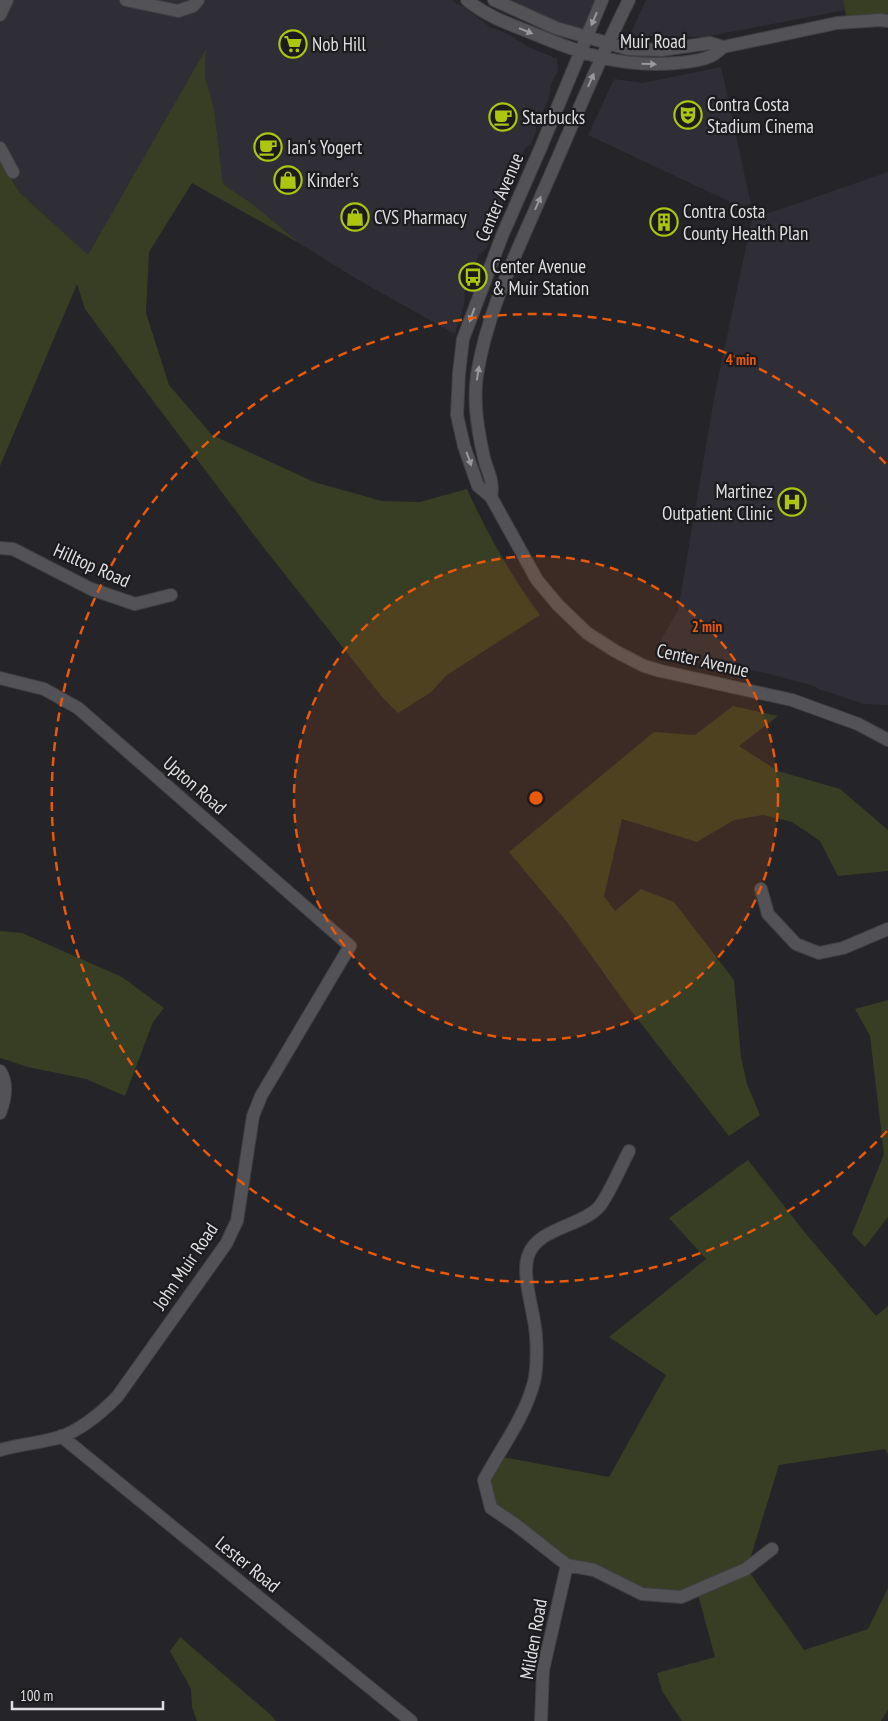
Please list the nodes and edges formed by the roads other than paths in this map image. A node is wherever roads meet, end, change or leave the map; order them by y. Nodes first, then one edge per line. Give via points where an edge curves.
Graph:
1 (7, 0) edge
2 (126, 0) edge
3 (198, 0) edge
4 (467, 0) edge
5 (494, 0) edge
6 (602, 0) edge
7 (629, 0) edge
8 (0, 15) edge
9 (888, 21) edge
10 (586, 38) junction
11 (607, 44) junction
12 (723, 47) junction
13 (580, 52) junction
14 (600, 59) junction
15 (0, 148) edge
16 (13, 172) dead end
17 (491, 498) junction
18 (0, 548) edge
19 (171, 595) dead end
20 (0, 678) edge
21 (888, 740) edge
22 (761, 889) dead end
23 (888, 929) edge
24 (350, 946) joint
25 (0, 1071) edge
26 (0, 1113) edge
27 (629, 1151) dead end
28 (61, 1436) junction
29 (0, 1450) edge
30 (772, 1549) dead end
31 (567, 1565) junction
32 (411, 1721) edge
33 (541, 1721) edge

1 - 8 street
2 - 3 street via 178,12 193,6
4 -> 13 street, Muir Road via 501,21
5 - 10 street, Muir Road
6 -> 10 street, Center Avenue
7 - 11 street, Center Avenue
9 - 12 street, Muir Road via 837,23
10 - 11 street, Muir Road
10 - 13 street, Center Avenue
11 - 12 street, Muir Road via 637,50 710,43
11 - 14 street, Center Avenue
14 -> 12 street, Muir Road via 644,64 686,62 712,56
13 - 14 street, Muir Road
13 -> 17 street, Center Avenue via 502,236 463,339 457,415 478,486
17 -> 14 street, Center Avenue via 493,484 484,460 475,414 485,332
15 - 16 street
17 - 21 street, Center Avenue via 537,580 564,613 615,651 660,671 792,700 858,724
18 - 19 street, Hilltop Road via 13,549 91,589 135,604
20 - 24 street, Upton Road via 44,689 78,708
22 - 23 street via 768,914 796,944 819,953 843,948
24 - 28 street, John Muir Road via 261,1096 253,1116 237,1221 226,1244 117,1397 96,1417
25 - 26 street via 4,1078 4,1101
27 - 31 street via 600,1206 585,1218 552,1230 528,1256 526,1273 536,1335 534,1381 519,1420 484,1480 492,1508
28 - 29 street, John Muir Road
28 - 32 street, Lester Road
30 - 31 street via 746,1569 681,1597 642,1594 594,1570
31 - 33 street, Milden Road via 543,1670

